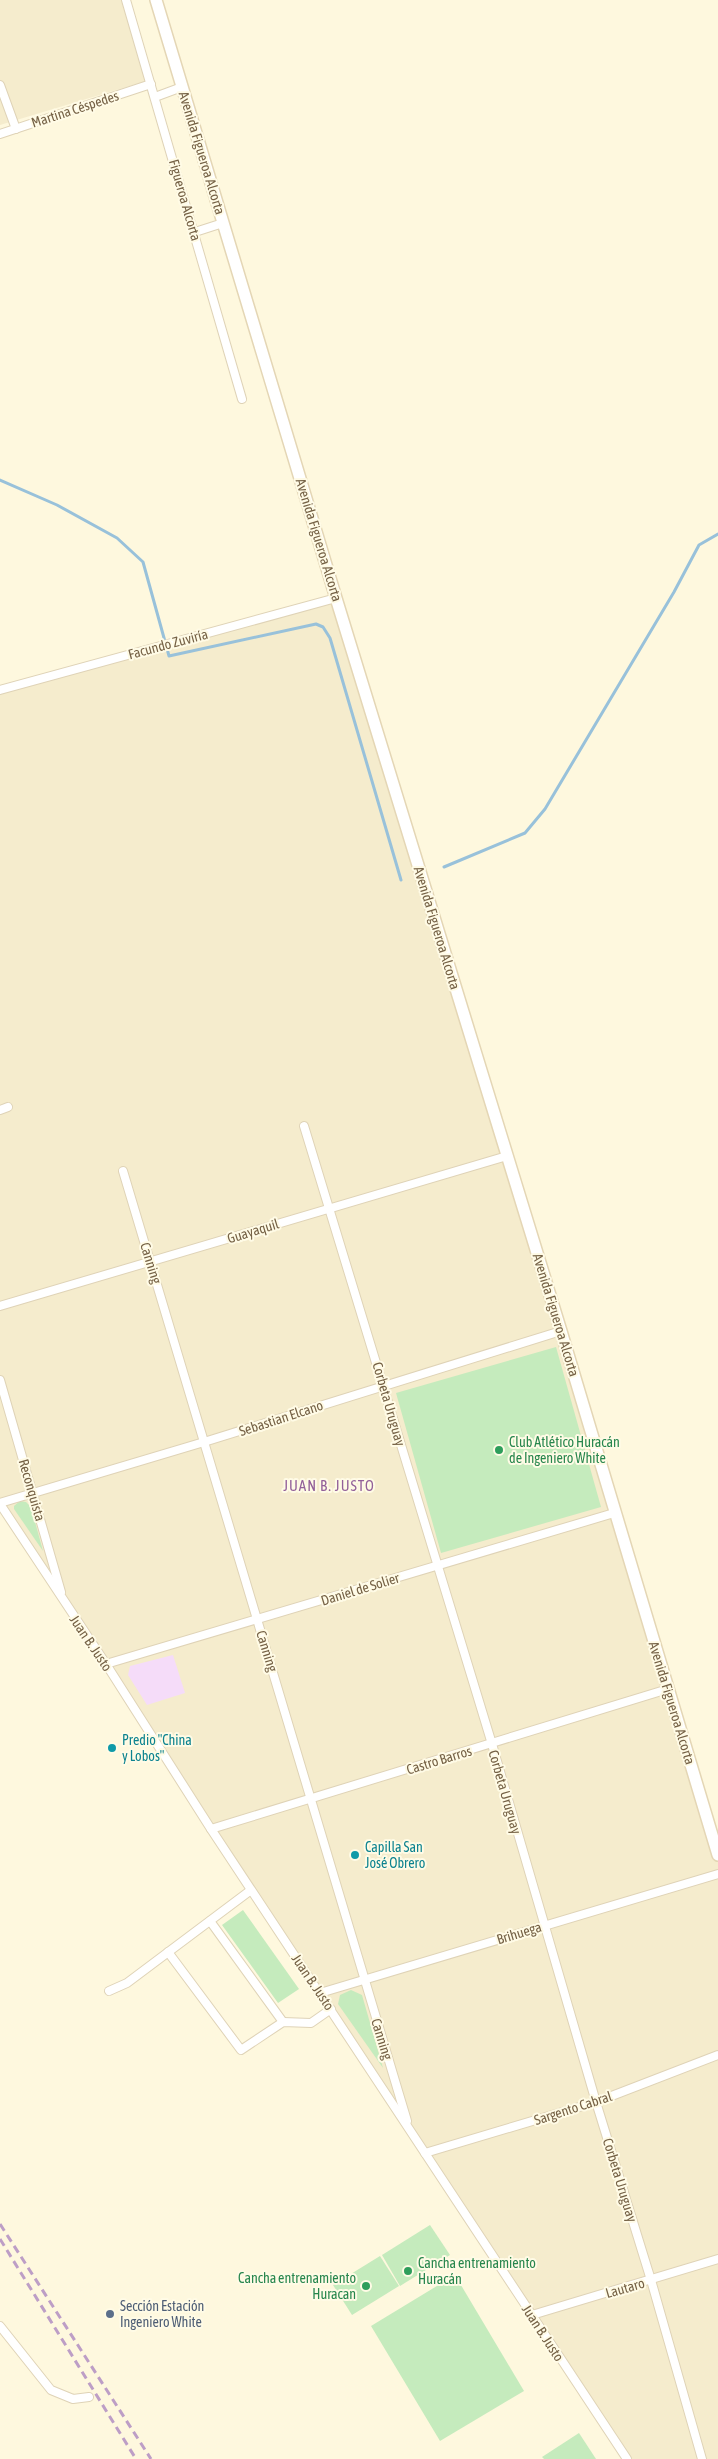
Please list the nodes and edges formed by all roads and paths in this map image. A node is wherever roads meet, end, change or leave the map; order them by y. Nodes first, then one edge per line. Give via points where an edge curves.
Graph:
1 (126, 0) edge
2 (156, 0) edge
3 (151, 84) junction
4 (0, 85) edge
5 (182, 87) junction
6 (155, 98) junction
7 (16, 129) junction
8 (0, 134) edge
9 (223, 223) junction
10 (194, 232) junction
11 (242, 400) dead end
12 (336, 598) junction
13 (0, 690) edge
14 (8, 1107) dead end
15 (0, 1110) edge
16 (304, 1126) dead end
17 (507, 1156) junction
18 (123, 1171) dead end
19 (328, 1209) junction
20 (150, 1261) junction
21 (0, 1306) edge
22 (561, 1331) junction
23 (0, 1380) edge
24 (384, 1385) junction
25 (204, 1442) junction
26 (34, 1492) junction
27 (0, 1503) edge
28 (614, 1513) junction
29 (436, 1566) junction
30 (63, 1600) junction
31 (257, 1620) junction
32 (106, 1664) junction
33 (668, 1689) junction
34 (492, 1744) junction
35 (311, 1799) junction
36 (211, 1829) junction
37 (718, 1855) edge
38 (718, 1874) edge
39 (251, 1890) junction
40 (210, 1921) junction
41 (544, 1925) junction
42 (168, 1952) junction
43 (364, 1979) junction
44 (109, 1991) dead end
45 (320, 1993) junction
46 (331, 2009) junction
47 (283, 2022) junction
48 (718, 2055) edge
49 (596, 2102) junction
50 (410, 2130) junction
51 (425, 2153) junction
52 (718, 2259) edge
53 (651, 2280) junction
54 (532, 2315) junction
55 (0, 2326) edge
56 (89, 2397) dead end
57 (627, 2459) edge
58 (702, 2459) edge

1 - 3 street, Figueroa Alcorta
2 - 5 main road, Avenida Figueroa Alcorta
3 - 6 street, Figueroa Alcorta
3 - 7 street, Martina Céspedes
4 - 7 street
5 - 6 street
5 - 9 main road, Avenida Figueroa Alcorta
6 - 10 street, Figueroa Alcorta
7 - 8 street, Martina Céspedes
9 - 10 street
9 - 12 main road, Avenida Figueroa Alcorta
10 - 11 street, Figueroa Alcorta
12 - 13 street, Facundo Zuviría
12 - 17 main road, Avenida Figueroa Alcorta
14 - 15 street
16 - 19 street, Corbeta Uruguay
17 - 19 street, Guayaquil
17 - 22 main road, Avenida Figueroa Alcorta
18 - 20 street, Canning
19 - 20 street, Guayaquil
19 - 24 street, Corbeta Uruguay
20 - 21 street, Guayaquil
20 - 25 street, Canning
22 - 24 street, Sebastian Elcano
22 - 28 main road, Avenida Figueroa Alcorta
23 - 26 street, Reconquista
24 - 25 street, Sebastian Elcano
24 - 29 street, Corbeta Uruguay
25 - 26 street, Sebastian Elcano
25 - 31 street, Canning
26 - 27 street, Sebastian Elcano
26 - 30 street, Reconquista
27 - 30 street, Juan B. Justo
28 - 29 street, Daniel de Solier
28 - 33 main road, Avenida Figueroa Alcorta
29 - 31 street, Daniel de Solier
29 - 34 street, Corbeta Uruguay
30 - 32 street, Juan B. Justo
31 - 32 street, Daniel de Solier
31 - 35 street, Canning
32 - 36 street, Juan B. Justo
33 - 34 street, Castro Barros
33 - 37 main road, Avenida Figueroa Alcorta
34 - 35 street, Castro Barros
34 - 41 street, Corbeta Uruguay
35 - 36 street, Castro Barros
35 - 43 street, Canning
36 - 39 street, Juan B. Justo
38 - 41 street, Brihuega
39 - 40 street
39 - 45 street, Juan B. Justo
40 - 42 street
40 - 47 street
41 - 43 street, Brihuega
41 - 49 street, Corbeta Uruguay
42 - 44 street via 127,1983
42 - 47 street via 241,2050
43 - 45 street, Brihuega
43 - 50 street, Canning
45 - 46 street, Juan B. Justo
46 - 47 street via 311,2023
46 - 50 street, Juan B. Justo
48 - 49 street, Sargento Cabral
49 - 51 street, Sargento Cabral
49 - 53 street, Corbeta Uruguay
50 - 51 street, Juan B. Justo
51 - 54 street, Juan B. Justo
52 - 53 street, Lautaro
53 - 54 street, Lautaro
53 - 58 street, Corbeta Uruguay
54 - 57 street, Juan B. Justo
55 - 56 street via 51,2390 74,2399

